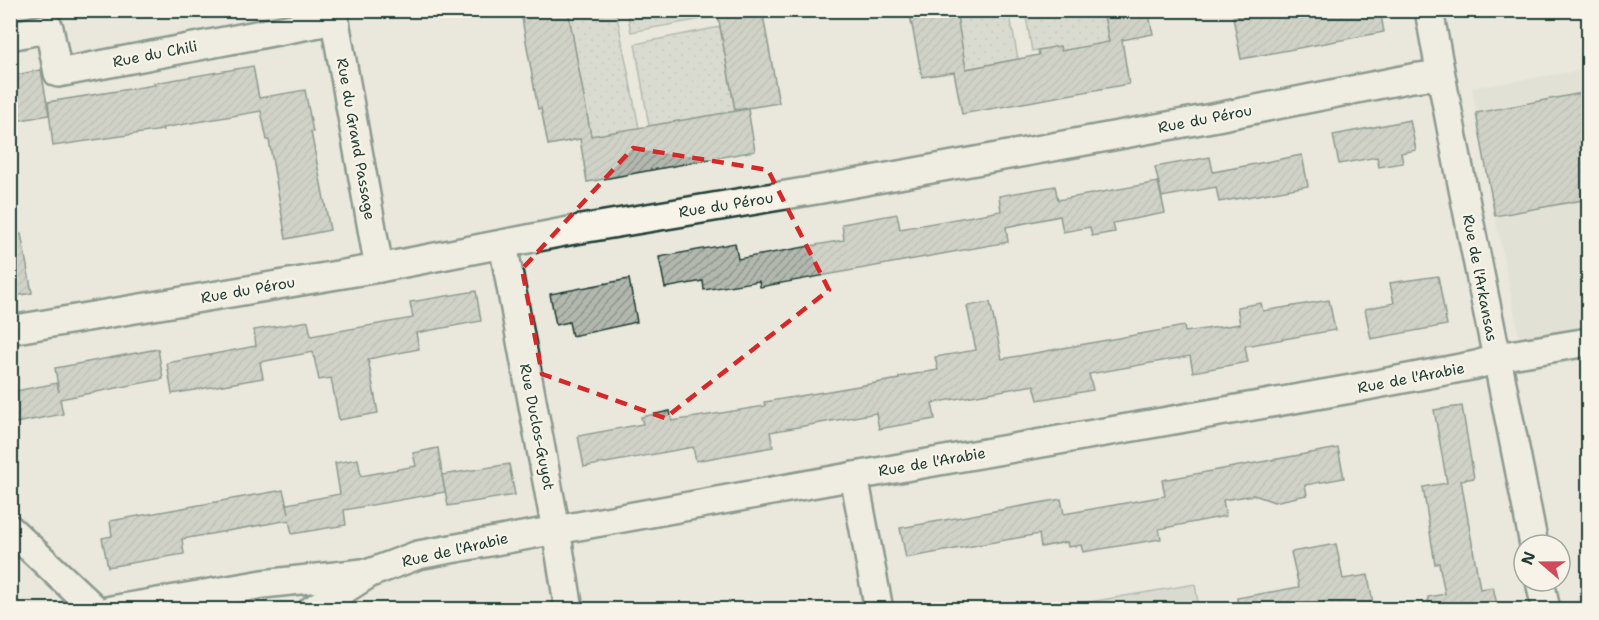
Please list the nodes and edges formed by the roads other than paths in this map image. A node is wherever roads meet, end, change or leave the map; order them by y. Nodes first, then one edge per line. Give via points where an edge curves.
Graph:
1 (1429, 10) edge
2 (334, 15) edge
3 (10, 36) edge
4 (1441, 79) junction
5 (503, 244) junction
6 (379, 268) junction
7 (10, 330) edge
8 (1588, 342) edge
9 (1497, 358) junction
10 (854, 476) junction
11 (10, 529) edge
12 (556, 530) junction
13 (1532, 533) edge
14 (370, 573) junction
15 (1543, 593) edge
16 (96, 609) edge
17 (111, 609) edge
18 (312, 609) edge
19 (569, 609) edge
20 (879, 609) edge
21 (1546, 609) edge

1 - 4 street, Rue de l'Arkansas
2 - 3 street, Rue du Chili via 58,73 49,28
2 - 6 street, Rue du Grand Passage
4 - 5 street, Rue du Pérou via 1412,78 1217,117
4 - 9 street, Rue de l'Arkansas
5 - 6 street, Rue du Pérou
5 - 12 street, Rue Duclos-Guyot
6 - 7 street, Rue du Pérou
8 - 9 street, Rue de l'Arabie
9 - 10 street, Rue de l'Arabie via 1351,389
9 - 13 street, Rue de l'Arkansas
10 - 12 street, Rue de l'Arabie
10 - 20 street
11 - 16 street
12 - 14 street, Rue de l'Arabie via 418,555
12 - 19 street, Rue Duclos-Guyot
14 - 17 street, Rue de l'Arabie via 263,584
14 - 18 street, Rue de l'Arabie
15 - 21 street

